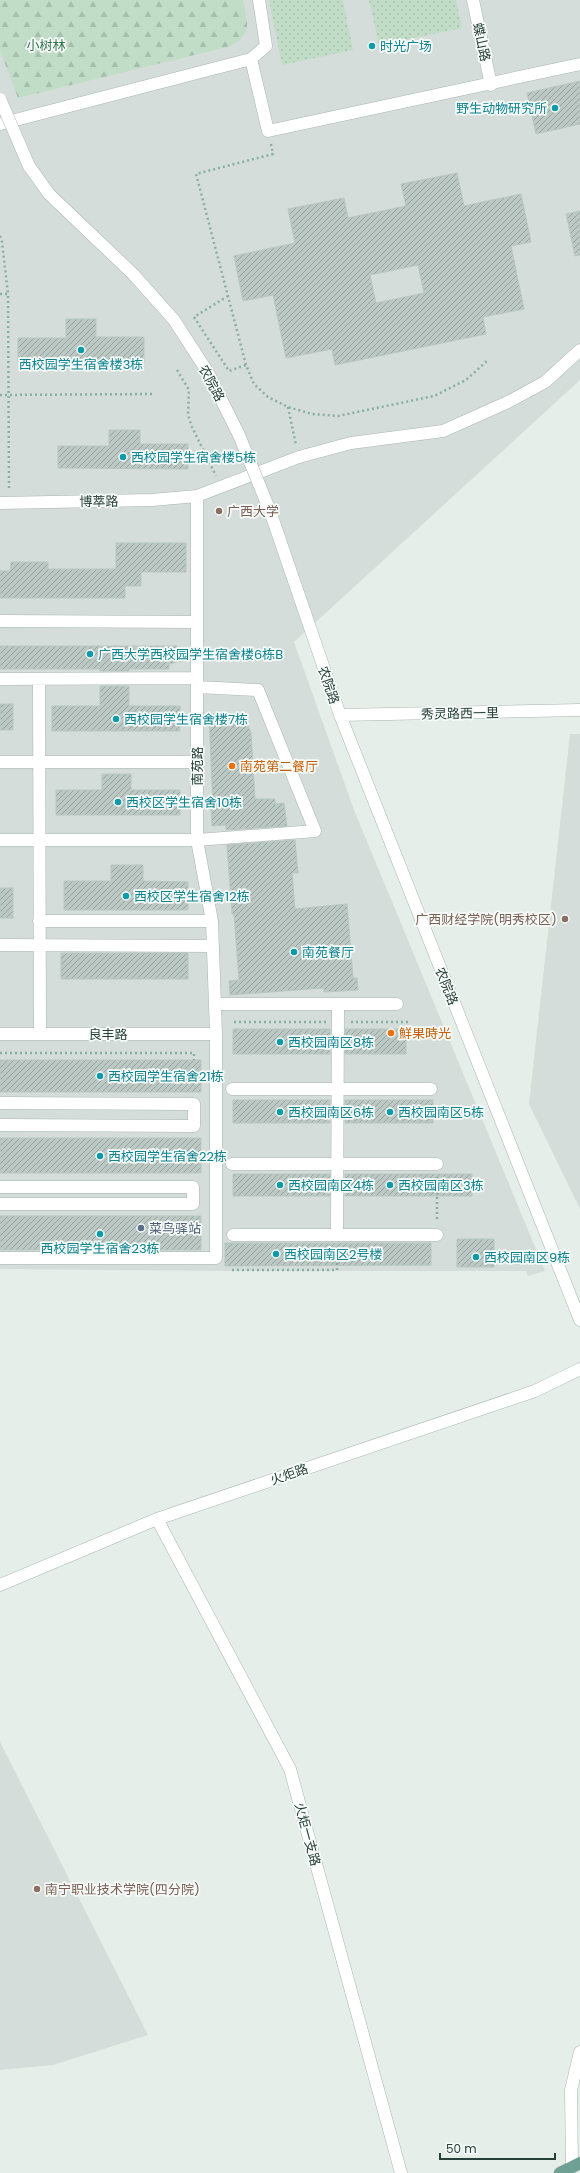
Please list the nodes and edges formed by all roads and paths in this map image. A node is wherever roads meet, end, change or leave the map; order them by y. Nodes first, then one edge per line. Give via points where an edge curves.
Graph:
1 (259, 0) edge
2 (473, 0) edge
3 (250, 59) junction
4 (580, 64) edge
5 (491, 84) junction
6 (0, 99) edge
7 (0, 124) edge
8 (268, 131) junction
9 (0, 236) edge
10 (0, 294) edge
11 (8, 294) junction
12 (228, 296) junction
13 (580, 350) edge
14 (488, 360) dead end
15 (246, 365) junction
16 (177, 370) dead end
17 (152, 394) dead end
18 (0, 395) edge
19 (9, 395) junction
20 (288, 407) junction
21 (299, 457) junction
22 (221, 487) junction
23 (197, 496) junction
24 (5, 503) edge
25 (0, 621) edge
26 (197, 622) junction
27 (0, 679) edge
28 (39, 679) junction
29 (197, 683) junction
30 (580, 710) edge
31 (340, 715) junction
32 (0, 762) edge
33 (39, 762) junction
34 (197, 762) junction
35 (0, 840) edge
36 (39, 840) junction
37 (197, 840) junction
38 (39, 921) junction
39 (212, 921) junction
40 (0, 945) edge
41 (39, 945) junction
42 (213, 946) junction
43 (215, 1004) junction
44 (338, 1004) junction
45 (397, 1004) dead end
46 (234, 1022) dead end
47 (338, 1022) junction
48 (410, 1022) dead end
49 (0, 1034) edge
50 (40, 1034) junction
51 (216, 1034) junction
52 (0, 1053) edge
53 (194, 1060) dead end
54 (232, 1089) dead end
55 (338, 1089) junction
56 (432, 1089) dead end
57 (0, 1103) edge
58 (0, 1125) edge
59 (232, 1164) dead end
60 (338, 1164) junction
61 (437, 1164) joint
62 (0, 1186) edge
63 (0, 1204) edge
64 (233, 1235) dead end
65 (338, 1235) junction
66 (437, 1235) joint
67 (0, 1258) edge
68 (232, 1270) dead end
69 (580, 1320) edge
70 (580, 1369) edge
71 (157, 1519) junction
72 (0, 1585) edge
73 (580, 2052) edge
74 (576, 2165) edge
75 (401, 2173) edge
76 (560, 2173) edge

1 - 3 street via 266,46
2 - 5 street, 蝶山路
3 - 7 street
3 - 8 street
4 - 5 street
5 - 8 street
6 - 31 street, 农院路, bridge via 29,166 49,194 132,274 174,320 207,372 238,435 270,511
8 - 12 path via 273,154 196,174
9 - 11 path
10 - 11 path
11 - 19 path
12 - 15 path
12 - 15 path via 194,317 229,371
13 - 21 street, 博萃路 via 545,382 508,402 443,431 351,443
14 - 20 path via 466,380 434,396 338,416 312,414
15 - 20 path via 254,384 268,397
16 - 22 path via 189,390 188,416 192,427
17 - 19 path
18 - 19 path
19 - 24 path
20 - 21 path
21 - 22 street, 博萃路
22 - 23 street, 博萃路
23 - 24 street, 博萃路 via 152,500
23 - 26 street, 南苑路
25 - 26 street
26 - 29 street, 南苑路
27 - 28 street
28 - 29 street
28 - 33 street
29 - 34 street, 南苑路
29 - 37 street via 258,690 315,831
30 - 31 street, 秀灵路西一里
31 - 69 street, 农院路
32 - 33 street
33 - 34 street
33 - 36 street
34 - 37 street, 南苑路
35 - 36 street
36 - 37 street
36 - 38 street
37 - 39 street, 南苑路
38 - 39 street
38 - 41 street
39 - 42 street, 南苑路
40 - 41 street
41 - 42 street
41 - 50 street
42 - 43 street, 南苑路
43 - 44 street
43 - 51 street, 南苑路
44 - 45 street
44 - 47 street
46 - 47 path
47 - 48 path
47 - 55 street
49 - 50 street, 良丰路
50 - 51 street, 良丰路
51 - 67 street, 南苑路 via 216,1258
52 - 53 path via 194,1053
54 - 55 street
55 - 56 street
55 - 60 street
57 - 58 street via 194,1104 194,1126
59 - 60 street
60 - 61 street
60 - 65 street
61 - 66 path
62 - 63 street via 193,1187 193,1204
64 - 65 street
65 - 66 street
65 - 68 path via 338,1270
70 - 71 street, 火炬路 via 535,1391
71 - 72 street, 火炬路
71 - 75 street, 火炬一支路 via 290,1769
73 - 74 street via 571,2090
74 - 76 main road

